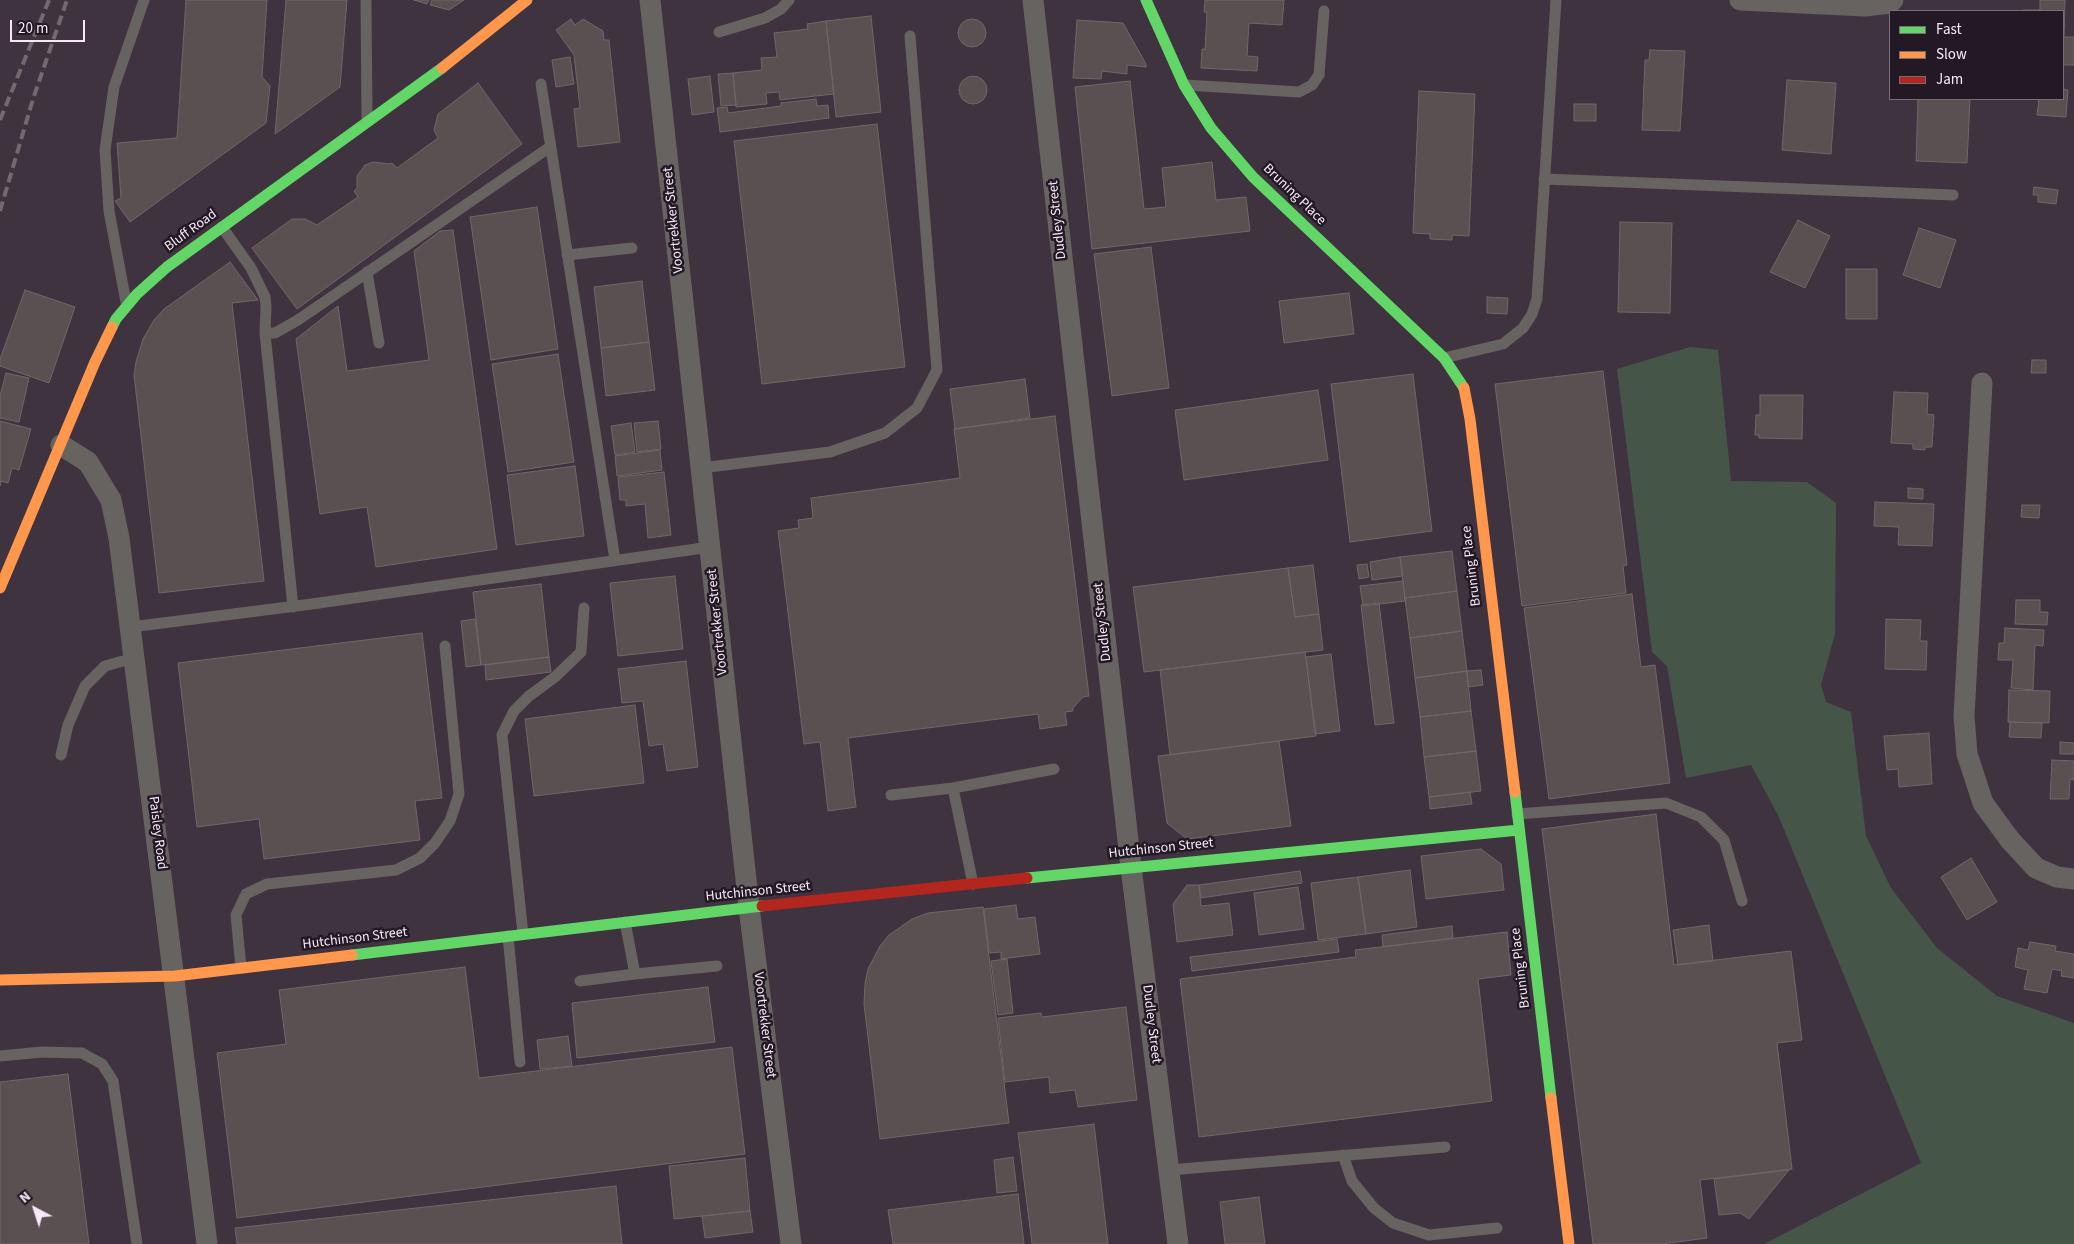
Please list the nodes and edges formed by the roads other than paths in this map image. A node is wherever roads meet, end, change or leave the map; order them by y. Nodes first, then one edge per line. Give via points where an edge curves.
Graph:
1 (144, 0) edge
2 (366, 0) edge
3 (527, 0) edge
4 (650, 0) edge
5 (790, 0) edge
6 (1033, 0) edge
7 (1146, 0) edge
8 (1556, 0) edge
9 (1740, 0) edge
10 (1893, 0) edge
11 (1324, 11) dead end
12 (719, 32) dead end
13 (910, 36) dead end
14 (541, 84) dead end
15 (1184, 85) junction
16 (367, 123) junction
17 (550, 147) junction
18 (1544, 179) junction
19 (1953, 195) dead end
20 (222, 227) junction
21 (632, 248) dead end
22 (567, 256) junction
23 (367, 272) junction
24 (127, 306) junction
25 (265, 333) junction
26 (379, 343) dead end
27 (1444, 358) junction
28 (1982, 383) dead end
29 (61, 445) junction
30 (702, 468) junction
31 (710, 546) junction
32 (615, 560) junction
33 (0, 588) edge
34 (293, 607) junction
35 (584, 608) dead end
36 (131, 627) junction
37 (445, 646) dead end
38 (134, 658) junction
39 (61, 755) dead end
40 (1054, 769) dead end
41 (953, 788) junction
42 (891, 795) dead end
43 (1517, 814) junction
44 (1519, 830) junction
45 (1131, 867) junction
46 (2074, 879) edge
47 (973, 884) junction
48 (1742, 901) dead end
49 (749, 908) junction
50 (625, 922) junction
51 (524, 934) junction
52 (508, 936) junction
53 (716, 966) dead end
54 (241, 968) junction
55 (635, 974) junction
56 (175, 976) junction
57 (0, 980) edge
58 (580, 980) dead end
59 (0, 1056) edge
60 (520, 1062) dead end
61 (1445, 1147) dead end
62 (1342, 1155) junction
63 (1169, 1170) junction
64 (1497, 1228) dead end
65 (137, 1244) edge
66 (207, 1244) edge
67 (791, 1244) edge
68 (1178, 1244) edge
69 (1569, 1244) edge

1 - 24 lane via 114,87 105,150 109,211
2 - 16 lane
3 - 16 street, Bluff Road via 463,53
4 - 30 street, Voortrekker Street
5 - 12 lane via 781,10 765,18
6 - 45 street, Dudley Street
7 - 15 street, Bruning Place
8 - 18 lane
9 - 10 street via 1865,6
11 - 15 lane via 1319,75 1312,85 1299,92
13 - 30 lane via 937,370 918,408 885,433 830,452
14 - 17 lane
15 - 27 street, Bruning Place via 1211,128 1253,177
16 - 20 street, Bluff Road
17 - 22 lane
17 - 23 lane
18 - 19 lane
18 - 27 lane via 1537,299 1532,314 1523,328 1503,344
20 - 24 street, Bluff Road via 167,267
20 - 25 lane via 251,268 265,297
21 - 22 lane
22 - 32 lane
23 - 25 lane via 284,329
23 - 26 lane
24 - 29 street, Bluff Road via 116,319 95,362
25 - 34 lane
27 - 43 street, Bruning Place via 1464,387 1470,419
28 - 46 street via 1964,716 1967,754 1983,804 2010,840 2036,868 2056,877
29 - 33 street, Bluff Road
29 - 36 street, Paisley Road via 88,462 111,500
30 - 31 street, Voortrekker Street
31 - 32 lane
31 - 49 street, Voortrekker Street
32 - 34 lane
34 - 36 lane
35 - 51 lane via 581,652 556,677 514,710 502,735
36 - 38 street, Paisley Road
37 - 54 lane via 459,794 450,822 435,844 420,858 396,870 268,884 246,894 236,915
38 - 39 lane via 105,666 84,686 68,725
38 - 56 street, Paisley Road
40 - 41 lane
41 - 42 lane
41 - 47 lane
43 - 44 street, Bruning Place
43 - 48 lane via 1666,803 1701,817 1724,840
44 - 45 street, Hutchinson Street
44 - 69 street, Bruning Place
45 - 47 street, Hutchinson Street
45 - 63 street, Dudley Street
47 - 49 street, Hutchinson Street
49 - 50 street, Hutchinson Street
49 - 67 street, Voortrekker Street
50 - 51 street, Hutchinson Street
50 - 55 lane
51 - 52 street, Hutchinson Street
52 - 54 street, Hutchinson Street
52 - 60 lane
53 - 55 lane
54 - 56 street, Hutchinson Street
55 - 58 lane
56 - 57 street, Hutchinson Street
56 - 66 street, Paisley Road
59 - 65 lane via 42,1052 82,1054 102,1064 113,1081
61 - 62 lane
62 - 63 lane
62 - 64 lane via 1352,1181 1374,1208 1393,1223 1430,1235
63 - 68 street, Dudley Street

